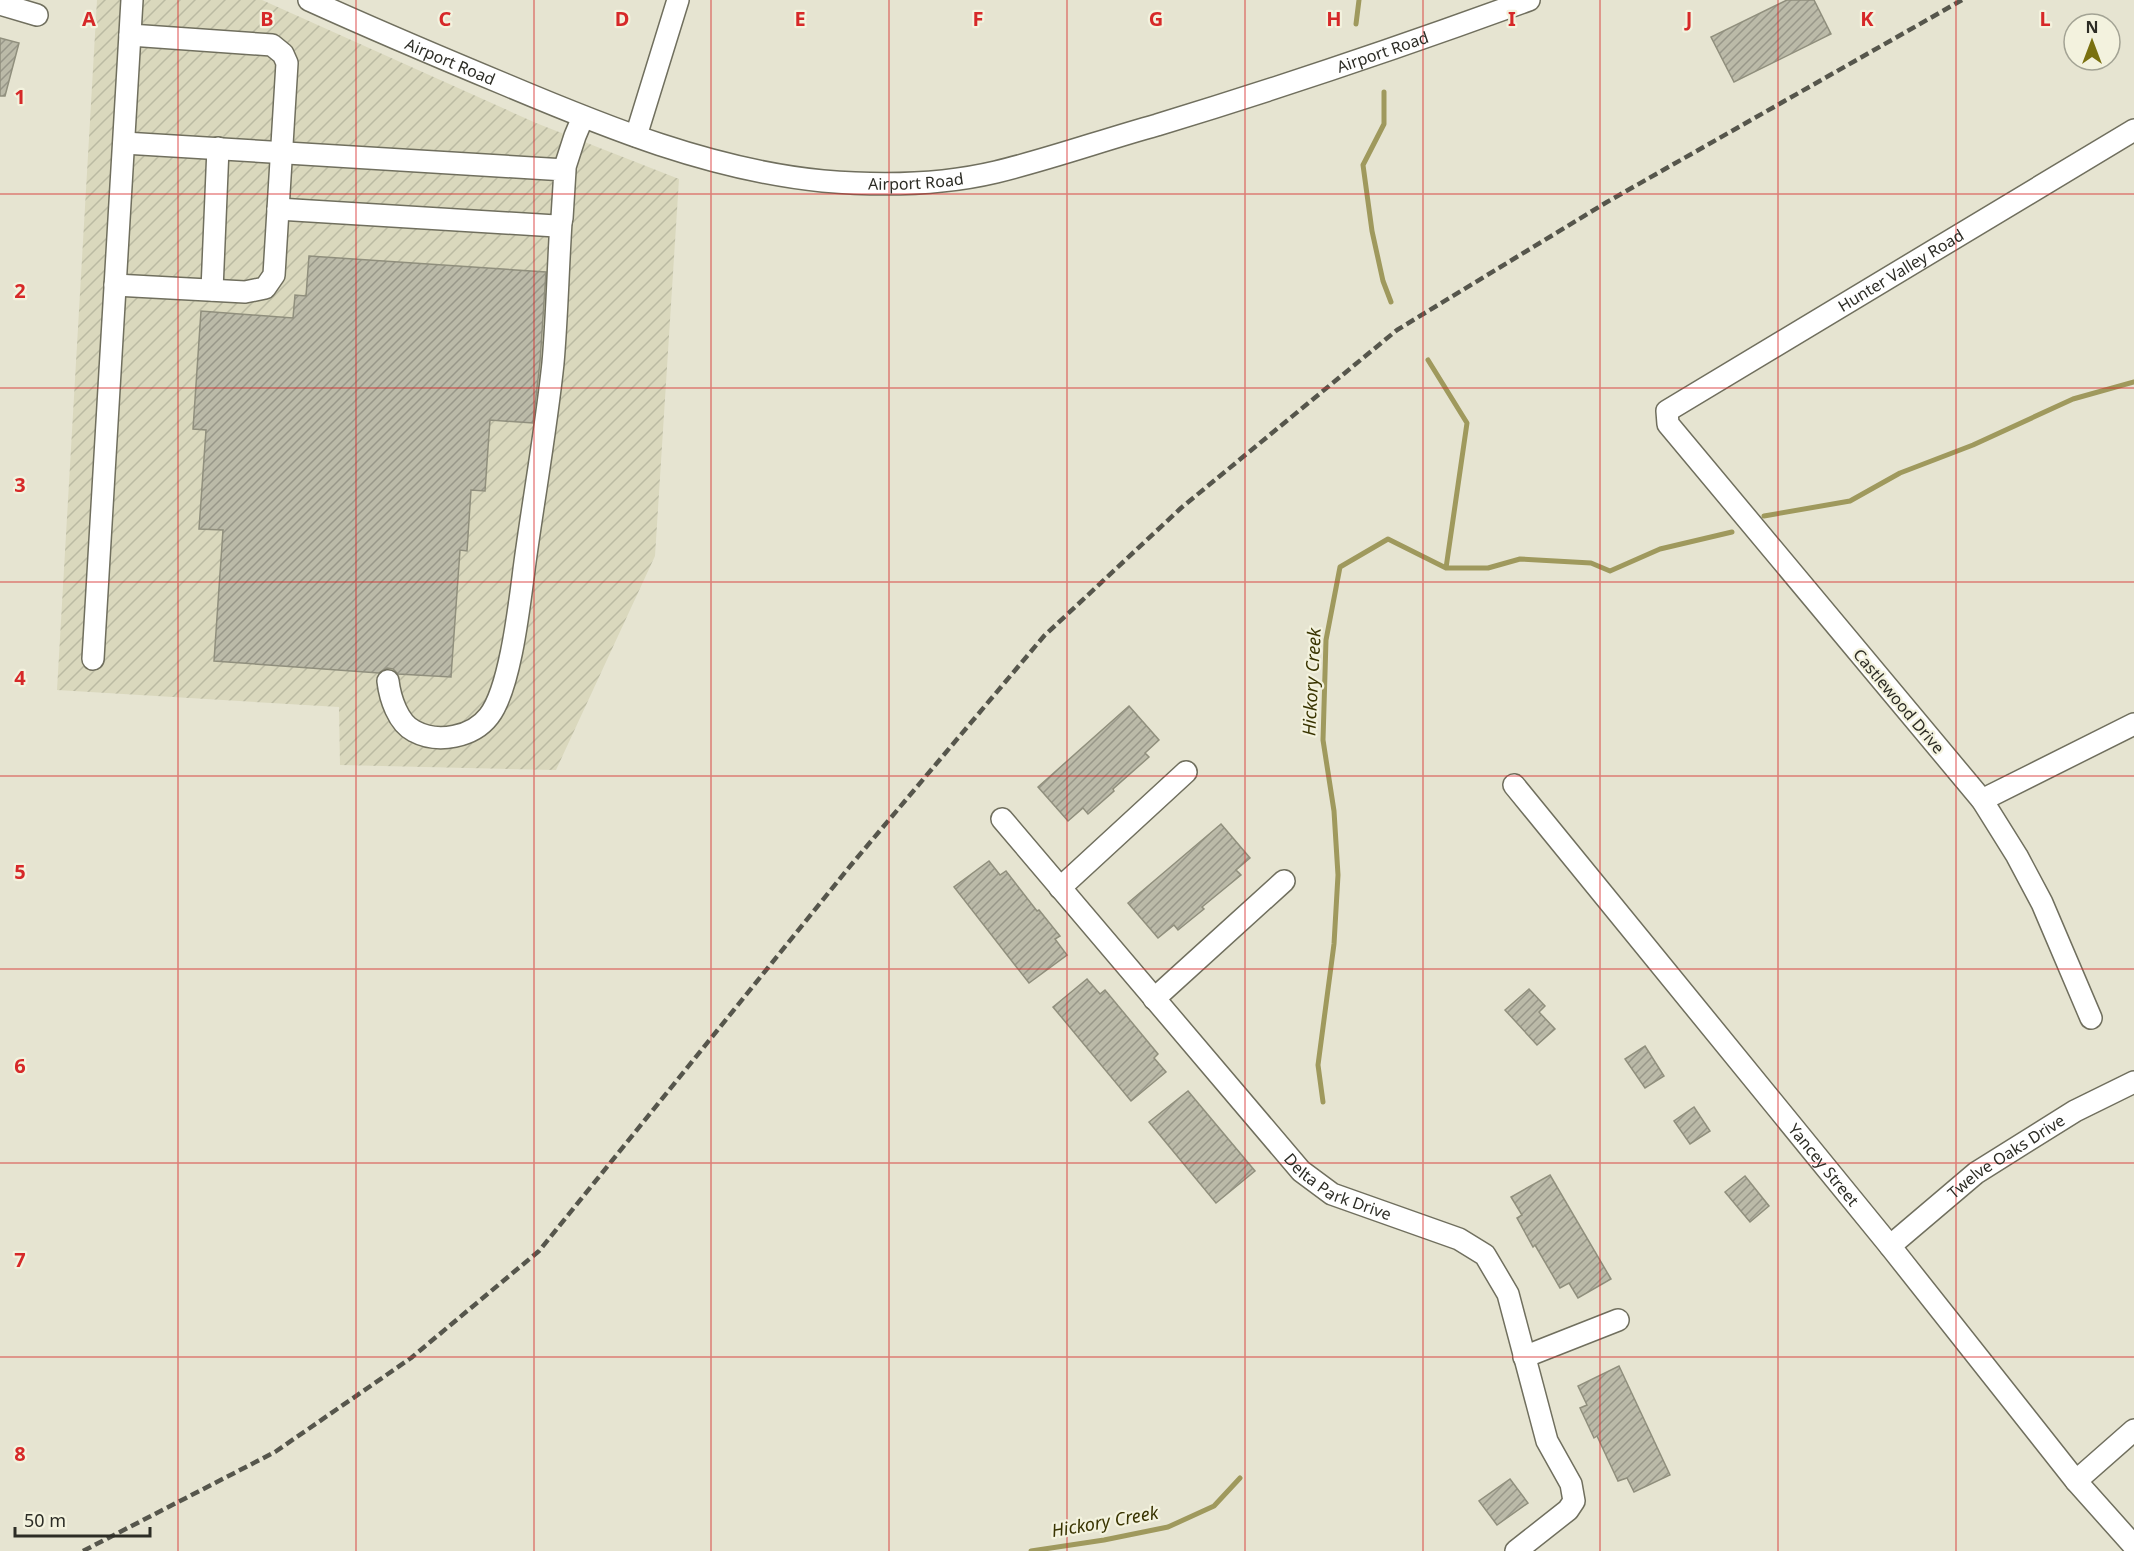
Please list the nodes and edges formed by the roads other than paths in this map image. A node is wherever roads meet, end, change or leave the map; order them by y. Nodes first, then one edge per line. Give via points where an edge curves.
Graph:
1 (132, 0) edge
2 (678, 0) edge
3 (1529, 0) edge
4 (318, 2) edge
5 (0, 4) edge
6 (37, 15) dead end
7 (130, 35) junction
8 (583, 117) junction
9 (2134, 130) edge
10 (636, 136) junction
11 (124, 143) junction
12 (218, 148) junction
13 (281, 152) junction
14 (564, 170) junction
15 (278, 208) junction
16 (561, 222) junction
17 (115, 285) junction
18 (212, 290) junction
19 (1667, 411) joint
20 (93, 659) dead end
21 (388, 681) dead end
22 (2134, 724) edge
23 (1186, 772) dead end
24 (1514, 785) dead end
25 (1982, 800) junction
26 (1002, 819) dead end
27 (1284, 881) dead end
28 (1059, 888) junction
29 (1154, 999) junction
30 (2091, 1018) dead end
31 (2134, 1082) edge
32 (1890, 1246) junction
33 (1618, 1320) dead end
34 (1524, 1357) junction
35 (2134, 1430) edge
36 (2076, 1481) junction
37 (2134, 1546) edge
38 (1516, 1551) edge

1 - 7 street
2 - 10 street
3 - 10 street, Airport Road via 1390,51 1209,109 996,172 944,181 824,181 772,174 708,160
4 - 8 street, Airport Road
5 - 6 street
7 - 11 street
7 - 13 street via 272,45 287,63
8 - 10 street, Airport Road
8 - 14 street
9 - 19 street, Hunter Valley Road
11 - 12 street
11 - 17 street
12 - 13 street
12 - 18 street
13 - 14 street
13 - 15 street
14 - 16 street
15 - 16 street via 556,226
15 - 18 street via 274,275 265,288 244,292
16 - 21 street via 553,363 518,618 504,685 490,715 478,727 438,738 413,731 396,711
17 - 18 street
17 - 20 street
19 - 25 street, Castlewood Drive via 1668,424
22 - 25 street
23 - 28 street
24 - 32 street, Yancey Street
25 - 30 street, Castlewood Drive via 2042,903
26 - 28 street, Delta Park Drive
27 - 29 street
28 - 29 street, Delta Park Drive
29 - 34 street, Delta Park Drive via 1301,1172 1332,1194 1459,1239 1485,1255 1508,1294
31 - 32 street, Twelve Oaks Drive via 2075,1111 1976,1173
32 - 36 street, Yancey Street
33 - 34 street
34 - 38 street, Delta Park Drive via 1547,1441 1571,1484 1574,1502
35 - 36 street
36 - 37 street, Yancey Street

